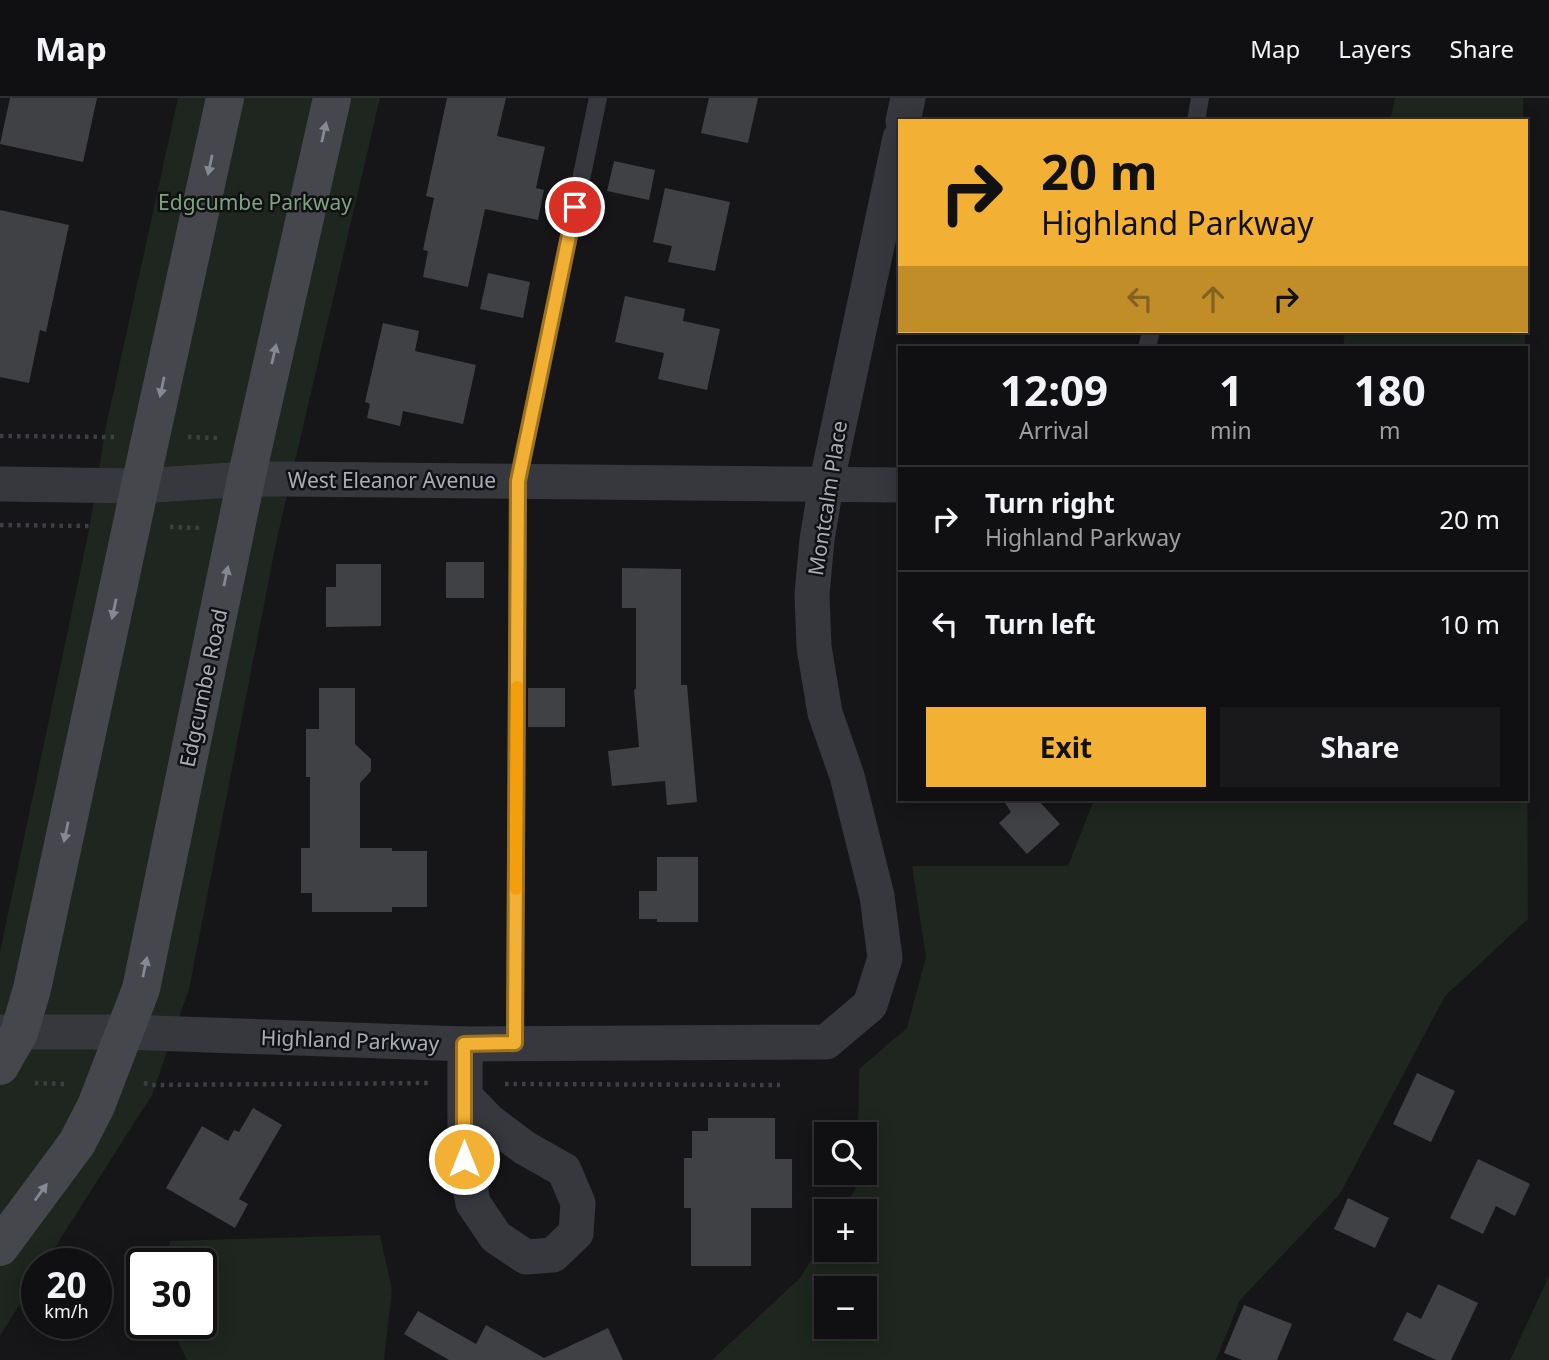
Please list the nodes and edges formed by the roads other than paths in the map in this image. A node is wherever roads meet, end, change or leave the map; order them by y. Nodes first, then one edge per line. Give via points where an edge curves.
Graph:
1 (225, 98) edge
2 (332, 98) edge
3 (598, 98) edge
4 (908, 98) edge
5 (1200, 98) edge
6 (903, 119) edge
7 (1196, 119) edge
8 (898, 147) edge
9 (246, 479) junction
10 (518, 481) junction
11 (0, 484) edge
12 (826, 485) junction
13 (898, 485) edge
14 (140, 486) junction
15 (125, 1032) junction
16 (9, 1033) edge
17 (826, 1042) joint
18 (515, 1043) junction
19 (464, 1044) junction
20 (16, 1075) edge
21 (464, 1096) dead end
22 (0, 1247) edge

1 -> 14 street
9 -> 2 street, Edgcumbe Road
3 - 10 lane
4 - 6 street
5 - 7 lane
8 - 12 street, Montcalm Place
9 - 10 street, West Eleanor Avenue
9 - 14 street, West Eleanor Avenue
15 -> 9 street, Edgcumbe Road via 141,989
10 - 12 street, West Eleanor Avenue
10 - 18 lane
11 - 14 street, West Eleanor Avenue
12 - 13 street, West Eleanor Avenue
12 - 17 street, Montcalm Place via 812,594 814,647 825,713 847,776 877,895 886,958 870,1005
14 -> 16 street via 32,989
15 - 16 street, Highland Parkway
15 - 19 street, Highland Parkway
22 -> 15 street, Edgcumbe Road via 76,1143
16 - 20 street
17 - 18 street, Highland Parkway
18 - 19 street, Highland Parkway
19 - 21 street

